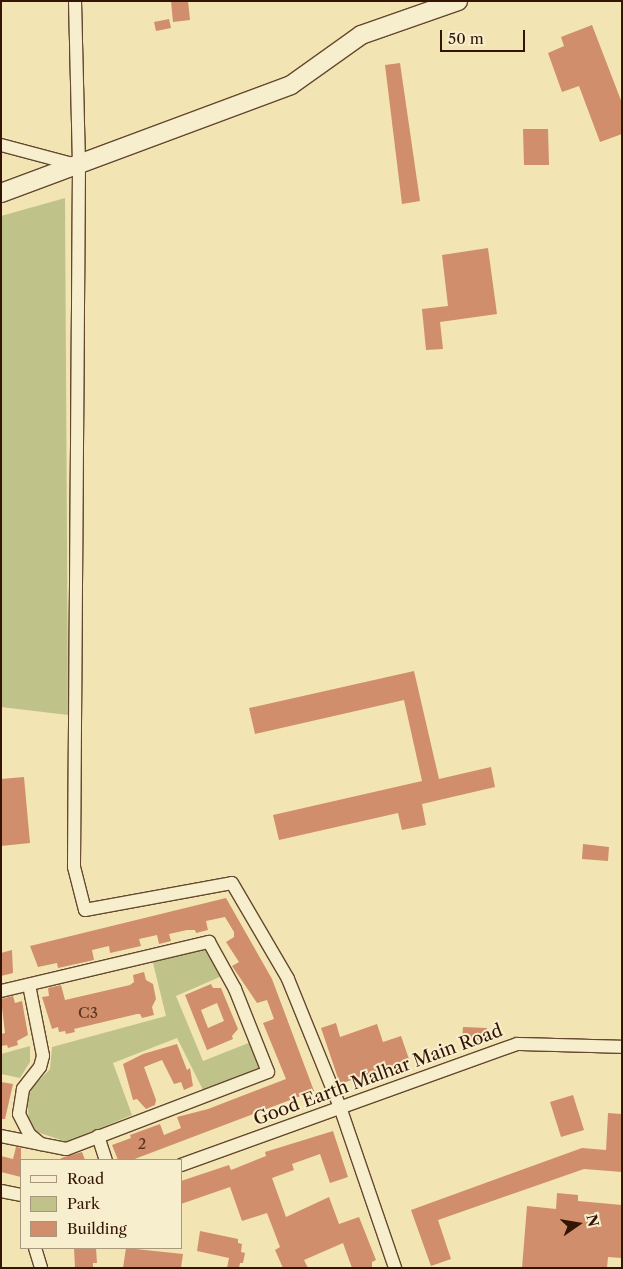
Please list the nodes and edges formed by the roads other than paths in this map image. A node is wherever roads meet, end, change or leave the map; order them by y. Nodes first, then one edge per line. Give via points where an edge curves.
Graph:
1 (75, 1) edge
2 (458, 1) edge
3 (1, 145) edge
4 (79, 166) junction
5 (1, 193) edge
6 (29, 985) junction
7 (1, 991) edge
8 (622, 1047) edge
9 (340, 1107) junction
10 (1, 1136) edge
11 (98, 1136) junction
12 (41, 1144) junction
13 (106, 1159) edge
14 (182, 1165) edge
15 (1, 1191) edge
16 (20, 1197) edge
17 (35, 1249) edge
18 (41, 1268) edge
19 (395, 1268) edge

1 - 4 street
2 - 4 street via 361,35 291,85
3 - 4 street
4 - 5 street
4 - 9 street via 74,867 86,910 232,883 288,979
6 - 7 street
6 - 11 street via 209,942 236,989 268,1072
6 - 12 street via 43,1056 40,1067 23,1089 20,1114 29,1134
8 - 9 street, Good Earth Malhar Main Road via 517,1044
9 - 14 street, Good Earth Malhar Main Road
9 - 19 street
10 - 12 street
11 - 12 street via 66,1149
11 - 13 street
15 - 16 street
17 - 18 street

